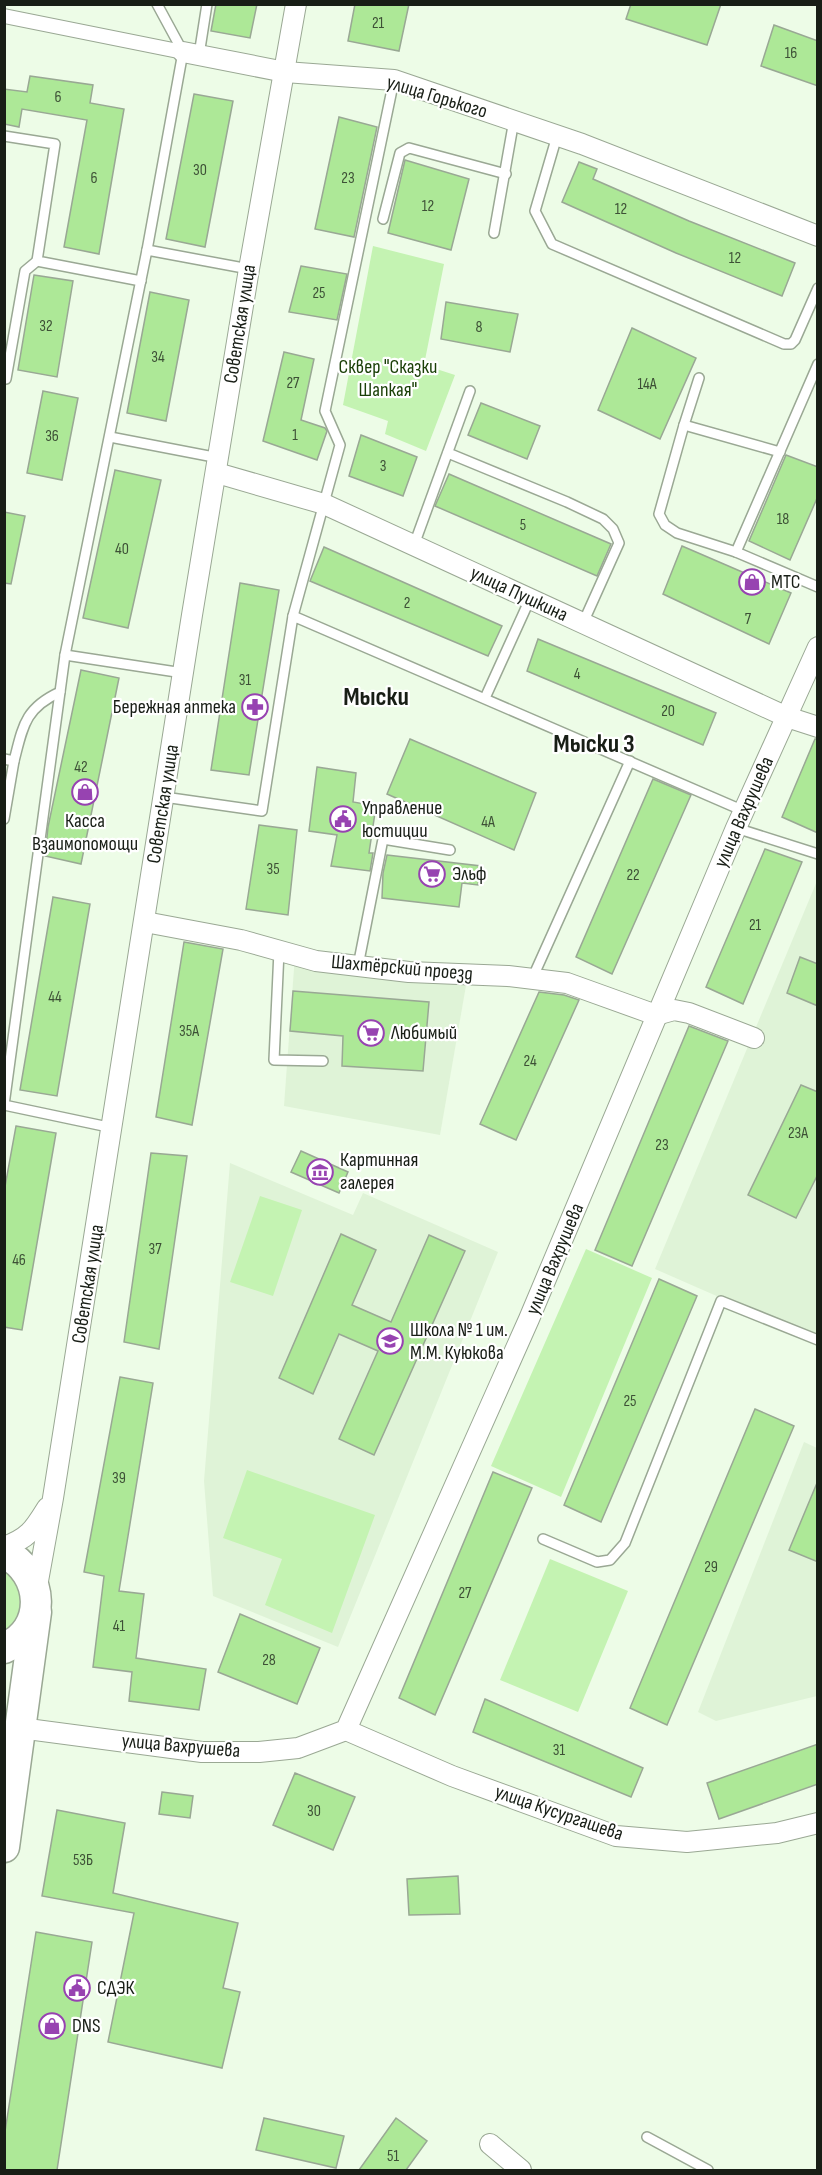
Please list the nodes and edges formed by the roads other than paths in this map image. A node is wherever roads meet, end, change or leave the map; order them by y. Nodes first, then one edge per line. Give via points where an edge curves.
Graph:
1 (158, 4) edge
2 (207, 4) edge
3 (296, 4) edge
4 (4, 16) edge
5 (191, 54) junction
6 (285, 72) junction
7 (394, 80) junction
8 (514, 120) junction
9 (4, 136) edge
10 (557, 136) junction
11 (506, 174) junction
12 (383, 219) dead end
13 (494, 233) dead end
14 (818, 236) edge
15 (147, 250) junction
16 (37, 261) junction
17 (249, 269) junction
18 (141, 280) junction
19 (818, 288) edge
20 (818, 364) edge
21 (699, 378) dead end
22 (6, 379) edge
23 (470, 391) dead end
24 (684, 425) junction
25 (110, 437) junction
26 (780, 452) junction
27 (448, 453) junction
28 (218, 465) junction
29 (324, 504) junction
30 (414, 545) junction
31 (736, 552) junction
32 (818, 587) edge
33 (530, 599) junction
34 (293, 615) junction
35 (583, 623) junction
36 (818, 647) edge
37 (66, 655) junction
38 (183, 673) junction
39 (60, 692) junction
40 (485, 698) junction
41 (787, 717) junction
42 (818, 727) edge
43 (9, 760) edge
44 (630, 761) junction
45 (164, 797) junction
46 (4, 819) edge
47 (740, 819) junction
48 (450, 850) dead end
49 (818, 854) edge
50 (145, 922) junction
51 (279, 951) junction
52 (358, 966) junction
53 (532, 979) junction
54 (656, 1015) junction
55 (754, 1038) dead end
56 (323, 1061) dead end
57 (4, 1105) edge
58 (112, 1128) junction
59 (818, 1340) edge
60 (53, 1498) junction
61 (543, 1539) dead end
62 (4, 1547) edge
63 (4, 1554) edge
64 (36, 1602) junction
65 (4, 1648) edge
66 (12, 1717) edge
67 (346, 1730) junction
68 (818, 1823) edge
69 (4, 1847) edge
70 (647, 2137) dead end
71 (490, 2144) dead end
72 (521, 2170) edge
73 (708, 2170) edge

1 - 5 lane
2 - 5 lane
3 - 6 street, Советская улица
4 - 5 street, улица Горького
5 - 6 street, улица Горького
5 - 15 lane
6 - 7 street, улица Горького
6 - 17 street, Советская улица
7 - 8 street, улица Горького
7 - 29 lane via 325,411 340,445
8 - 10 street, улица Горького
8 - 11 lane
9 - 16 lane via 55,144
10 - 14 street, улица Горького
10 - 19 lane via 535,211 552,244 784,344 795,340
11 - 12 lane via 410,148 400,153
11 - 13 lane
15 - 17 lane
15 - 18 lane
16 - 18 lane
16 - 22 lane via 25,272
17 - 28 street, Советская улица
18 - 25 lane
20 - 26 lane
21 - 24 lane
23 - 27 lane
24 - 26 lane
24 - 31 lane via 659,514 665,525 677,533
25 - 28 lane
25 - 37 lane
26 - 31 lane
27 - 30 lane
27 - 35 lane via 567,502 603,519 613,529 619,543
28 - 29 street, улица Пушкина
28 - 38 street, Советская улица
29 - 30 street, улица Пушкина
29 - 34 lane
30 - 33 street, улица Пушкина
31 - 32 lane
33 - 35 street, улица Пушкина
33 - 40 lane
34 - 40 lane
34 - 45 lane via 262,811
35 - 41 street, улица Пушкина
36 - 41 street, улица Вахрушева
37 - 38 lane
37 - 39 lane
38 - 45 street, Советская улица
39 - 43 lane via 43,700 23,723
39 - 57 lane
40 - 44 lane
41 - 42 street, улица Пушкина
41 - 47 street, улица Вахрушева
43 - 46 lane
44 - 47 lane
44 - 53 lane
45 - 50 street, Советская улица
47 - 49 lane
47 - 54 street, улица Вахрушева
48 - 52 lane via 383,838
50 - 51 street, Шахтёрский проезд
50 - 58 street, Советская улица
51 - 52 street, Шахтёрский проезд
51 - 56 lane via 274,1060
52 - 53 street, Шахтёрский проезд
53 - 54 street, Шахтёрский проезд via 567,983
54 - 55 street via 674,1010 689,1013
54 - 67 street, улица Вахрушева via 534,1308
57 - 58 lane
58 - 60 street, Советская улица
59 - 61 lane via 721,1301 625,1543 610,1560 597,1562
60 - 62 street via 32,1532
60 - 64 street, Советская улица
63 - 64 main road via 15,1558 29,1573
64 - 65 main road via 28,1631
64 - 66 main road
66 - 67 street, улица Вахрушева via 202,1752 298,1748
66 - 69 main road
67 - 68 street, улица Кусургашева via 452,1776 616,1836 687,1842 777,1833
70 - 73 lane
71 - 72 street

